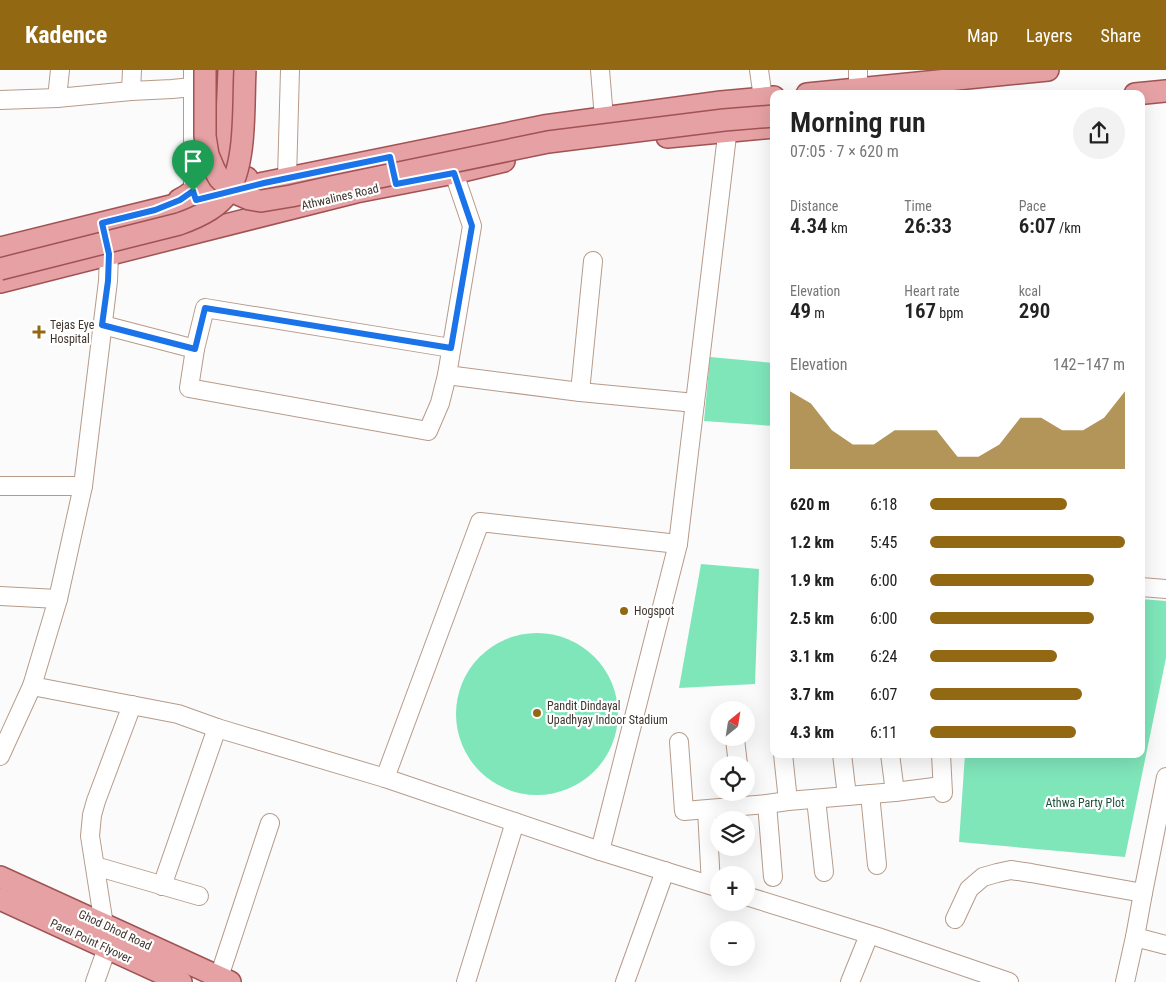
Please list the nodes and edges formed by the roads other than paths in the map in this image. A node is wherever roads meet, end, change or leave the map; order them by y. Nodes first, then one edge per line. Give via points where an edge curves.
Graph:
1 (60, 70) edge
2 (132, 70) edge
3 (215, 70) edge
4 (229, 70) edge
5 (245, 70) edge
6 (290, 70) edge
7 (600, 70) edge
8 (759, 70) edge
9 (1048, 70) edge
10 (197, 76) edge
11 (858, 79) edge
12 (821, 90) edge
13 (1166, 91) edge
14 (131, 92) junction
15 (1145, 93) edge
16 (58, 98) junction
17 (768, 98) edge
18 (0, 100) edge
19 (732, 101) junction
20 (770, 116) edge
21 (604, 118) junction
22 (770, 127) edge
23 (727, 131) junction
24 (390, 157) junction
25 (454, 173) junction
26 (287, 178) junction
27 (264, 183) junction
28 (396, 184) junction
29 (194, 195) junction
30 (102, 223) junction
31 (0, 248) edge
32 (109, 254) junction
33 (593, 261) dead end
34 (0, 269) edge
35 (0, 282) edge
36 (102, 325) junction
37 (451, 348) junction
38 (195, 349) junction
39 (447, 375) junction
40 (580, 392) junction
41 (695, 403) junction
42 (0, 486) edge
43 (83, 486) junction
44 (678, 544) junction
45 (1145, 587) edge
46 (1166, 589) edge
47 (0, 596) edge
48 (58, 599) junction
49 (32, 686) junction
50 (132, 705) junction
51 (217, 728) junction
52 (679, 742) dead end
53 (0, 756) edge
54 (783, 758) edge
55 (842, 758) edge
56 (891, 758) edge
57 (941, 758) edge
58 (1166, 777) edge
59 (385, 778) junction
60 (895, 792) junction
61 (870, 794) junction
62 (847, 796) junction
63 (816, 799) junction
64 (734, 801) edge
65 (751, 801) edge
66 (788, 801) junction
67 (767, 804) junction
68 (707, 810) junction
69 (1162, 816) edge
70 (515, 822) junction
71 (270, 823) dead end
72 (600, 850) junction
73 (95, 866) junction
74 (713, 866) edge
75 (876, 866) dead end
76 (665, 871) junction
77 (824, 872) dead end
78 (0, 877) edge
79 (773, 877) dead end
80 (710, 885) edge
81 (162, 886) junction
82 (1142, 893) junction
83 (199, 896) dead end
84 (0, 899) edge
85 (755, 899) edge
86 (956, 919) dead end
87 (104, 924) junction
88 (869, 935) junction
89 (1135, 936) junction
90 (1166, 944) edge
91 (107, 948) junction
92 (153, 976) edge
93 (224, 980) edge
94 (1001, 981) edge
95 (95, 982) edge
96 (181, 982) edge
97 (466, 982) edge
98 (625, 982) edge
99 (850, 982) edge
100 (1125, 982) edge

1 - 16 street
2 - 14 street
3 - 29 main road via 211,162
4 - 27 main road via 227,157 236,173
5 - 34 main road, bridge via 238,169 226,195 217,204 179,224
6 - 26 street
7 - 21 street
8 - 17 street
9 - 11 main road
10 - 14 street via 172,89
10 - 20 main road, bridge via 204,107 208,155 214,169 233,192 261,201 548,142
10 - 29 street
11 - 12 main road
13 - 15 main road
14 - 16 street
16 - 18 street
17 - 19 main road
19 - 21 main road
19 - 23 street
21 - 24 main road via 544,126
22 - 23 main road, Athwalines Road
23 - 25 main road, Athwalines Road via 548,150
23 - 41 street
24 - 26 main road
24 - 28 main road
25 - 28 main road, Athwalines Road
25 - 37 street via 472,226
26 - 27 main road
27 - 29 main road
28 - 32 main road, Athwalines Road
29 - 30 main road via 155,210
30 - 31 main road
30 - 32 street
32 - 35 main road, Athwalines Road
32 - 36 street
33 - 40 street
36 - 38 street
36 - 43 street
37 - 38 street via 205,308
37 - 39 street
38 - 39 street via 189,388 428,431
39 - 40 street
40 - 41 street
41 - 44 street
42 - 43 street
43 - 48 street
44 - 59 street via 480,522
44 - 72 street
45 - 46 street
47 - 48 street
48 - 49 street
49 - 50 street
49 - 53 street
50 - 51 street via 178,714
50 - 73 street via 92,815 90,836
51 - 59 street
51 - 81 street
52 - 68 street via 684,811
54 - 66 street
55 - 62 street
56 - 60 street
57 - 60 street via 942,789
58 - 69 street
59 - 70 street
60 - 61 street
61 - 62 street
61 - 75 street
62 - 63 street
63 - 66 street
63 - 77 street
64 - 68 street
65 - 67 street
66 - 67 street
67 - 79 street
68 - 74 street
69 - 82 street
70 - 72 street
70 - 97 street
71 - 93 street
72 - 76 street
73 - 81 street
73 - 87 street
76 - 80 street
76 - 98 street
78 - 87 main road, Ghod Dhod Road
81 - 83 street
82 - 86 street via 1011,870 983,878 968,889
82 - 89 street
84 - 91 main road, Parel Point Flyover
85 - 88 street
87 - 93 main road, Ghod Dhod Road
88 - 94 street
88 - 99 street
89 - 90 street
89 - 100 street
91 - 92 main road, Parel Point Flyover
91 - 95 street
92 - 96 main road, Parel Point Flyover

